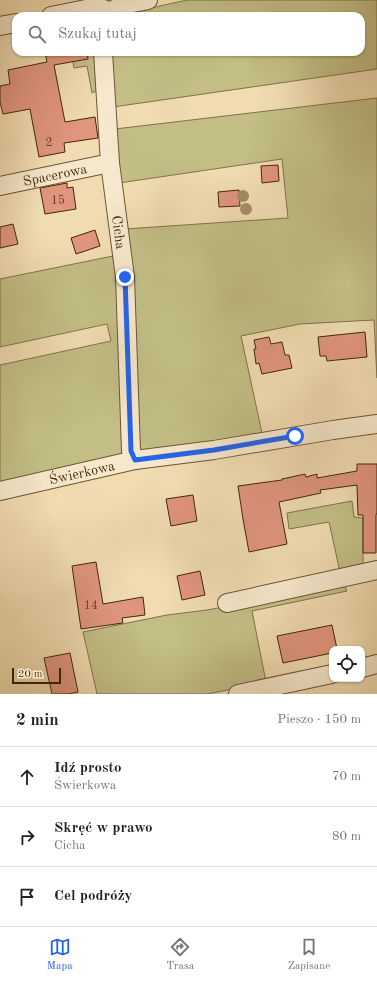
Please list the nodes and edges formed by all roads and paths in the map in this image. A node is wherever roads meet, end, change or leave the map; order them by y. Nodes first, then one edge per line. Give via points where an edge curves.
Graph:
1 (148, 0) edge
2 (71, 12) edge
3 (106, 12) edge
4 (111, 12) edge
5 (12, 24) edge
6 (0, 26) edge
7 (104, 56) edge
8 (110, 163) junction
9 (0, 186) edge
10 (377, 424) edge
11 (135, 460) junction
12 (0, 491) edge
13 (377, 570) edge
14 (227, 603) dead end
15 (377, 664) edge
16 (365, 667) edge
17 (329, 675) edge
18 (238, 694) edge

1 - 4 street via 127,4
2 - 3 street via 91,8 101,8
5 - 6 street
7 - 8 street, Cicha
8 - 9 street, Spacerowa
8 - 11 street, Cicha via 125,277 131,451
10 - 11 street, Świerkowa
11 - 12 street, Świerkowa
13 - 14 street
15 - 16 street
17 - 18 street

